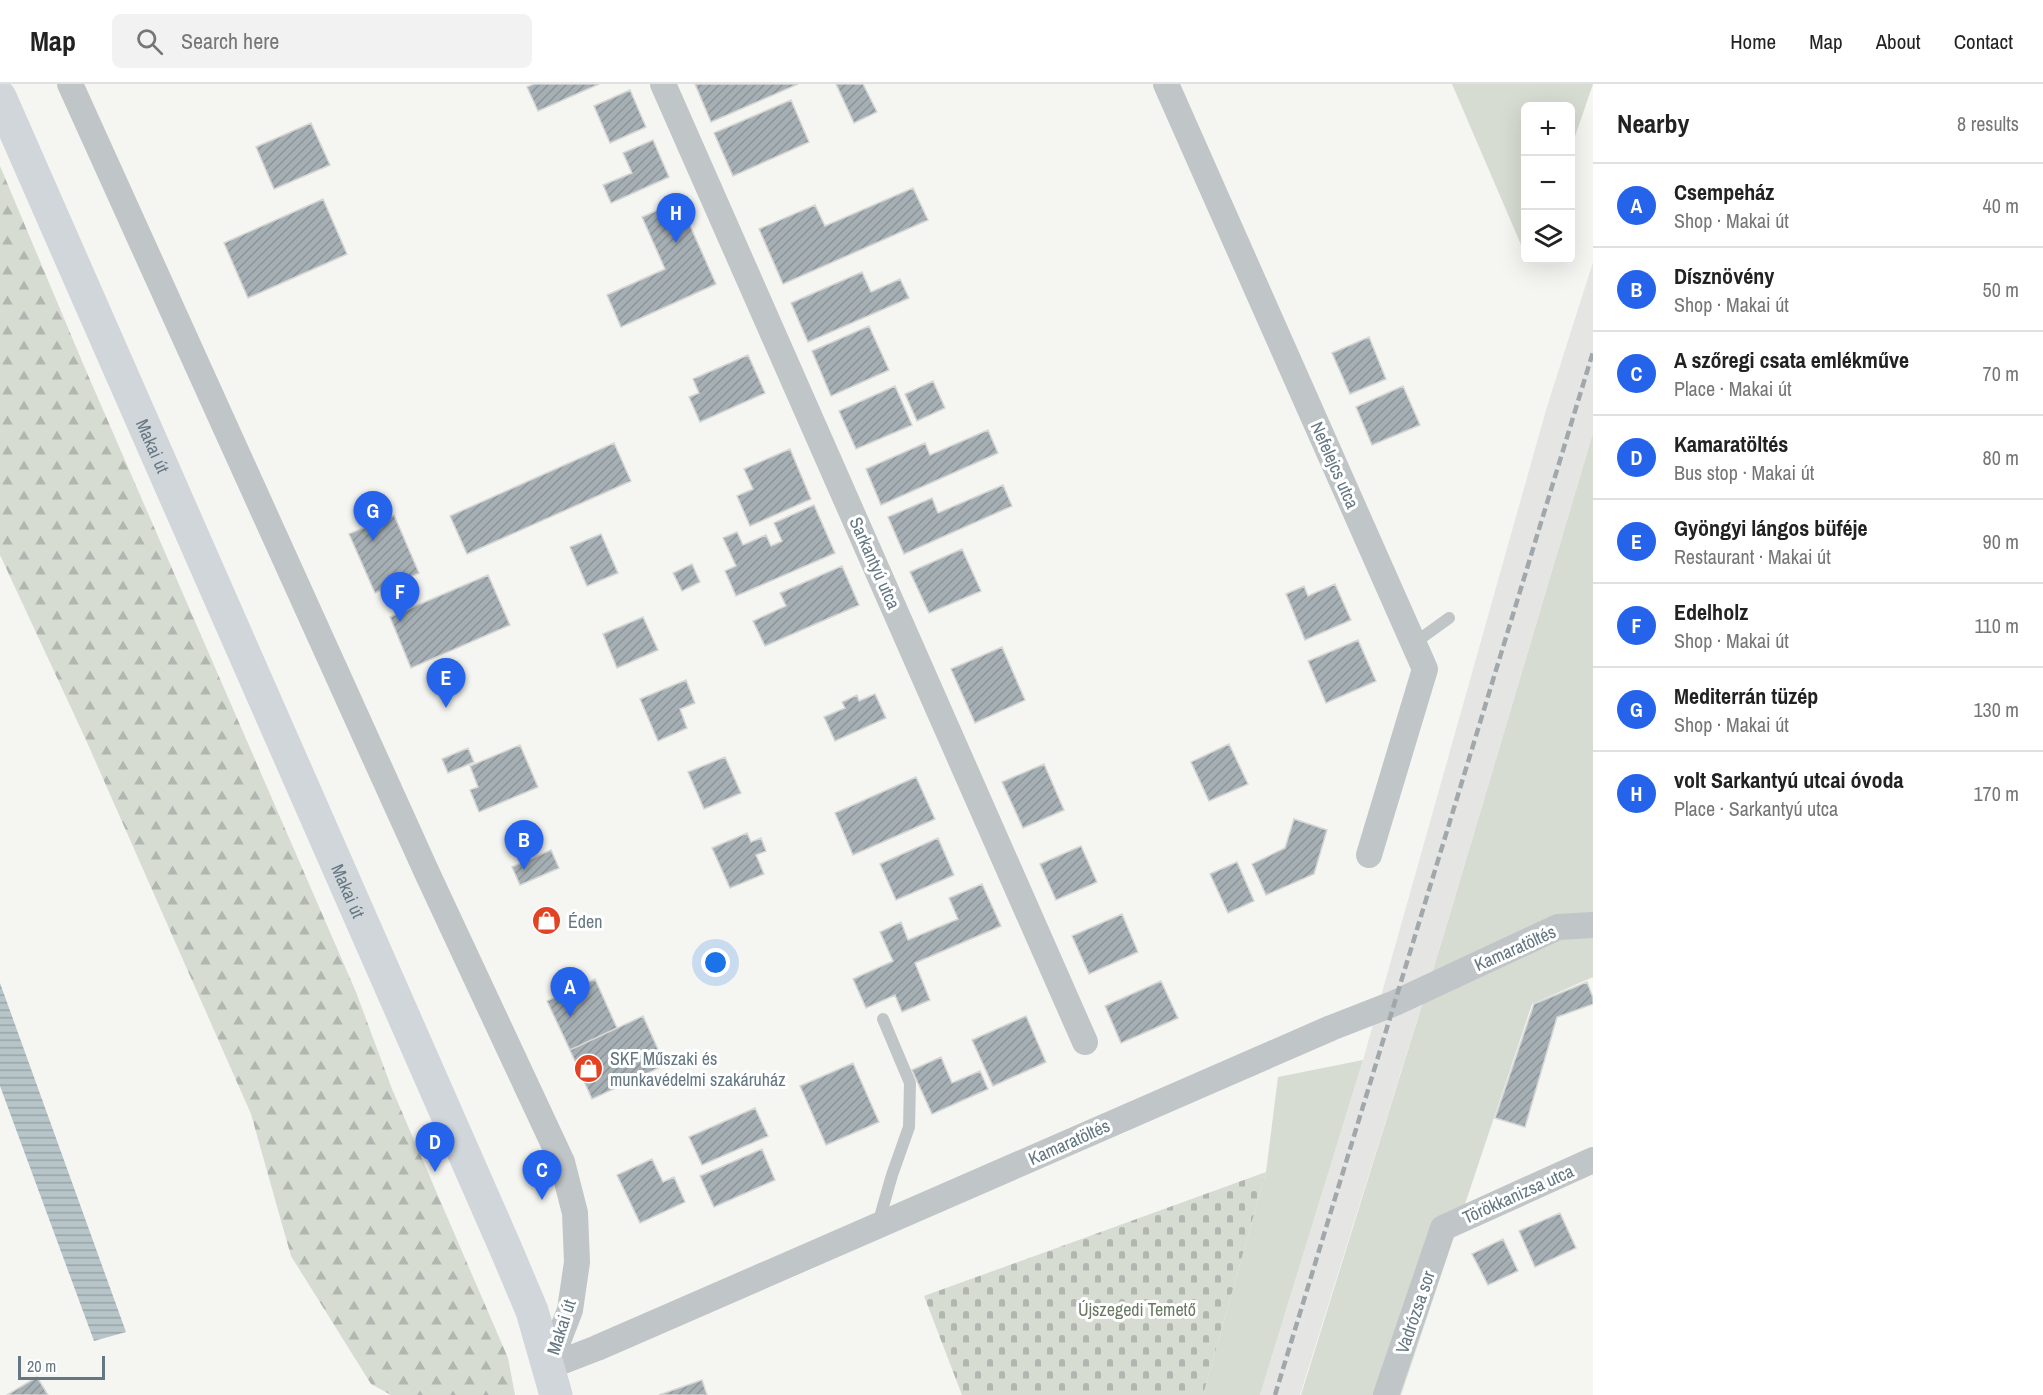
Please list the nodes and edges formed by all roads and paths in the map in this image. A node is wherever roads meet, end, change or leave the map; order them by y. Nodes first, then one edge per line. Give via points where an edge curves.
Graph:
1 (70, 84) edge
2 (663, 84) edge
3 (1166, 84) edge
4 (0, 97) edge
5 (1449, 618) dead end
6 (1413, 644) junction
7 (1369, 855) dead end
8 (1592, 924) edge
9 (883, 1019) dead end
10 (1085, 1042) dead end
11 (1593, 1160) edge
12 (877, 1226) junction
13 (1443, 1228) joint
14 (552, 1381) edge
15 (1386, 1395) edge

1 - 14 street, Makai út via 562,1162 575,1213 577,1262 570,1310
2 - 10 street, Sarkantyú utca
3 - 6 street, Nefelejcs utca
4 - 14 main road, Makai út via 505,1247 532,1311
5 - 6 lane
6 - 7 street, Nefelejcs utca via 1425,669
8 - 12 street, Kamaratöltés via 1558,927 1395,1003
9 - 12 lane via 910,1083 909,1127
11 - 13 street, Törökkanizsa utca
12 - 14 street, Kamaratöltés via 597,1348
13 - 15 street, Vadrózsa sor

